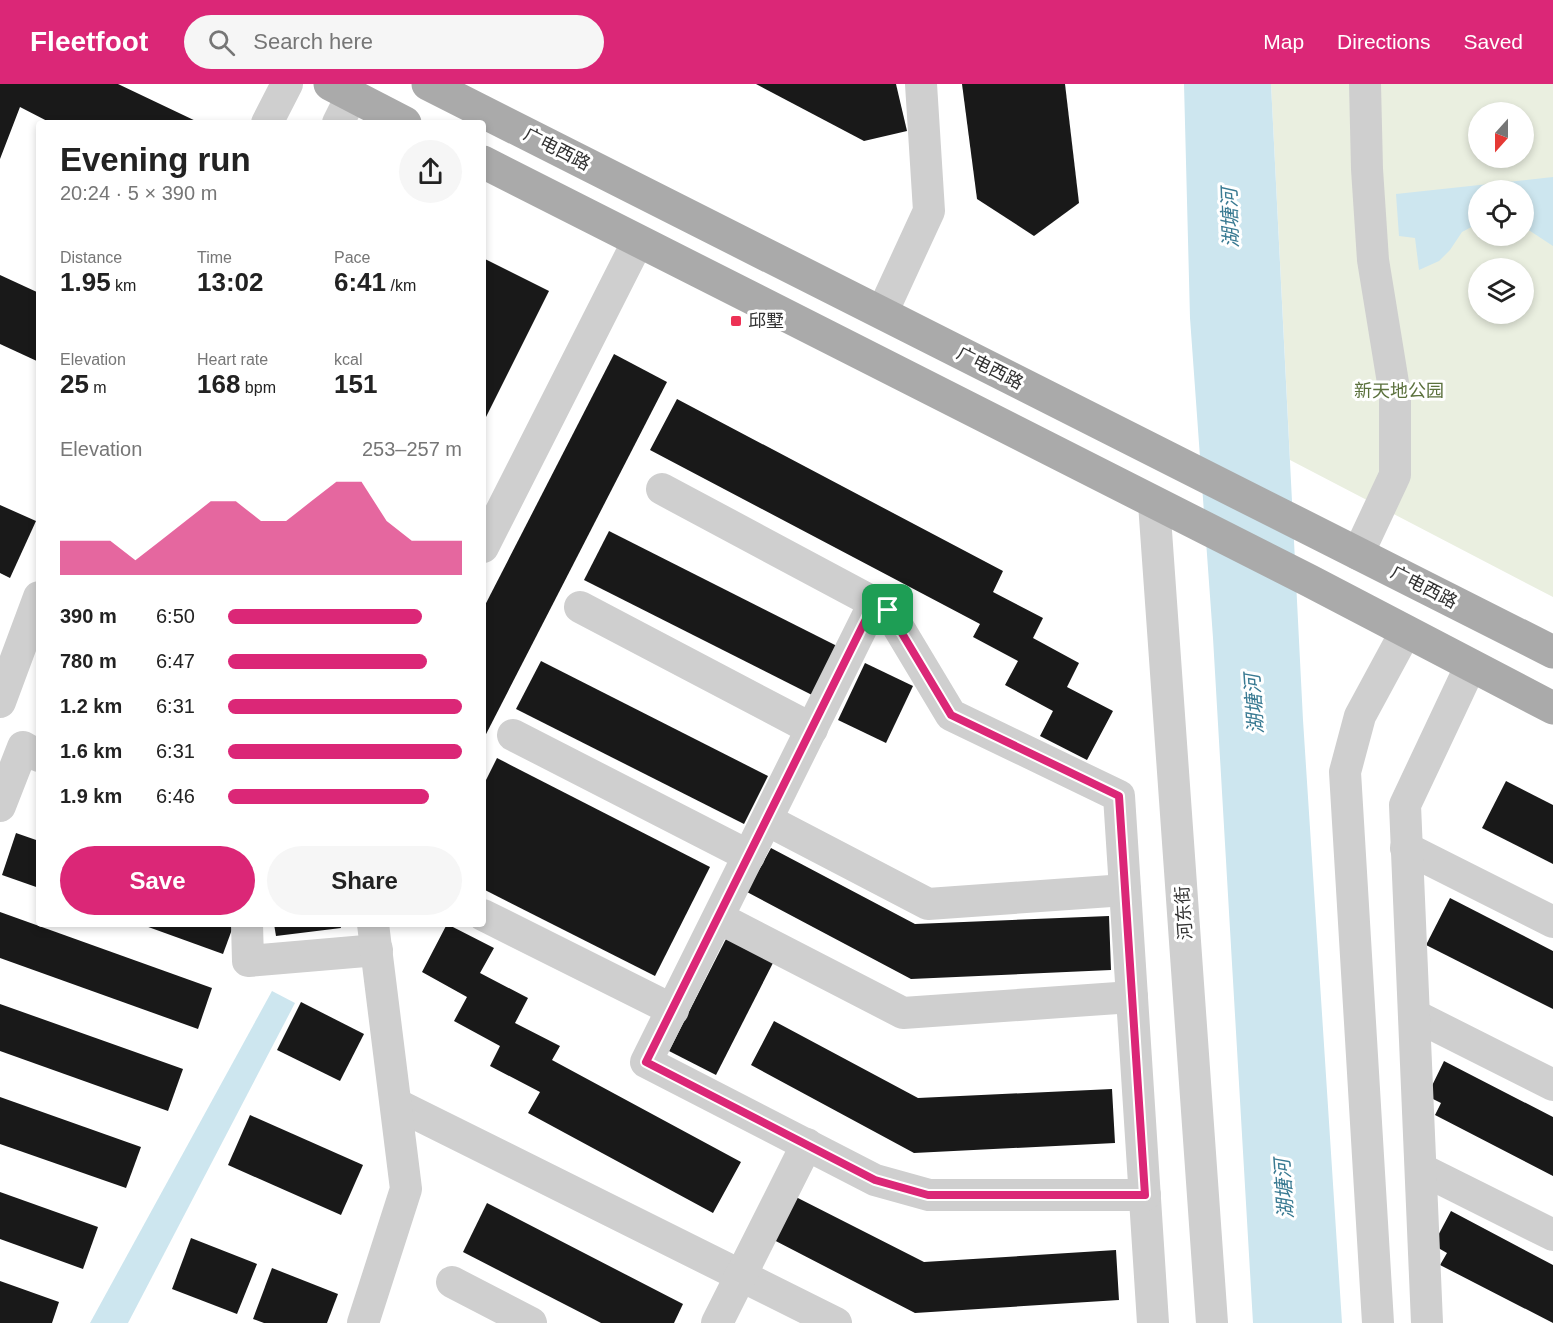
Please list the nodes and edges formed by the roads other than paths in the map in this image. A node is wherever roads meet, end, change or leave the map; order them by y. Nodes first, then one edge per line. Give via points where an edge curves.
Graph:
1 (287, 84) edge
2 (429, 84) edge
3 (921, 84) edge
4 (1365, 84) edge
5 (340, 101) edge
6 (269, 120) edge
7 (396, 120) edge
8 (486, 164) edge
9 (638, 241) junction
10 (882, 313) junction
11 (662, 489) dead end
12 (1154, 503) junction
13 (486, 541) edge
14 (1358, 554) junction
15 (874, 603) junction
16 (36, 605) edge
17 (580, 607) dead end
18 (1406, 631) junction
19 (1553, 652) edge
20 (1471, 665) junction
21 (0, 702) edge
22 (1553, 708) edge
23 (812, 729) junction
24 (513, 735) dead end
25 (36, 754) edge
26 (0, 806) edge
27 (767, 820) junction
28 (1406, 848) junction
29 (749, 856) junction
30 (1125, 890) junction
31 (486, 916) edge
32 (719, 918) junction
33 (1553, 922) edge
34 (247, 927) edge
35 (375, 937) edge
36 (1132, 997) junction
37 (673, 1010) junction
38 (1414, 1015) junction
39 (1553, 1084) edge
40 (396, 1104) junction
41 (807, 1144) junction
42 (1421, 1169) junction
43 (1145, 1195) junction
44 (1553, 1235) edge
45 (741, 1276) junction
46 (452, 1282) dead end
47 (363, 1323) edge
48 (531, 1323) edge
49 (717, 1323) edge
50 (836, 1323) edge
51 (1153, 1323) edge
52 (1212, 1323) edge
53 (1378, 1323) edge
54 (1427, 1323) edge

1 - 6 street
2 - 10 main road, 广电西路
3 - 10 street via 929,211
4 - 14 street via 1373,260 1395,394 1395,475
5 - 7 main road
8 - 9 main road
9 - 12 main road
9 - 13 street
10 - 14 main road, 广电西路
11 - 15 street
12 - 18 main road
12 - 52 street, 河东街
14 - 19 main road, 广电西路
15 - 23 street
15 - 30 street via 888,610 951,715 1119,796
16 - 21 street
17 - 23 street
18 - 20 main road
18 - 53 street via 1360,716 1345,772
20 - 22 main road
20 - 28 street via 1405,805
23 - 27 street
24 - 29 street
25 - 26 street via 23,747
27 - 29 street
27 - 30 street via 928,904
28 - 33 street
28 - 38 street
29 - 32 street
30 - 36 street
31 - 37 street
32 - 36 street via 903,1013
32 - 37 street
34 - 35 street via 248,961
35 - 40 street
36 - 43 street
37 - 41 street via 646,1062
38 - 39 street
38 - 42 street
40 - 45 street
40 - 47 street via 406,1189
41 - 43 street via 875,1180 928,1195
41 - 45 street
42 - 44 street
42 - 54 street
43 - 51 street
45 - 49 street
45 - 50 street
46 - 48 street

